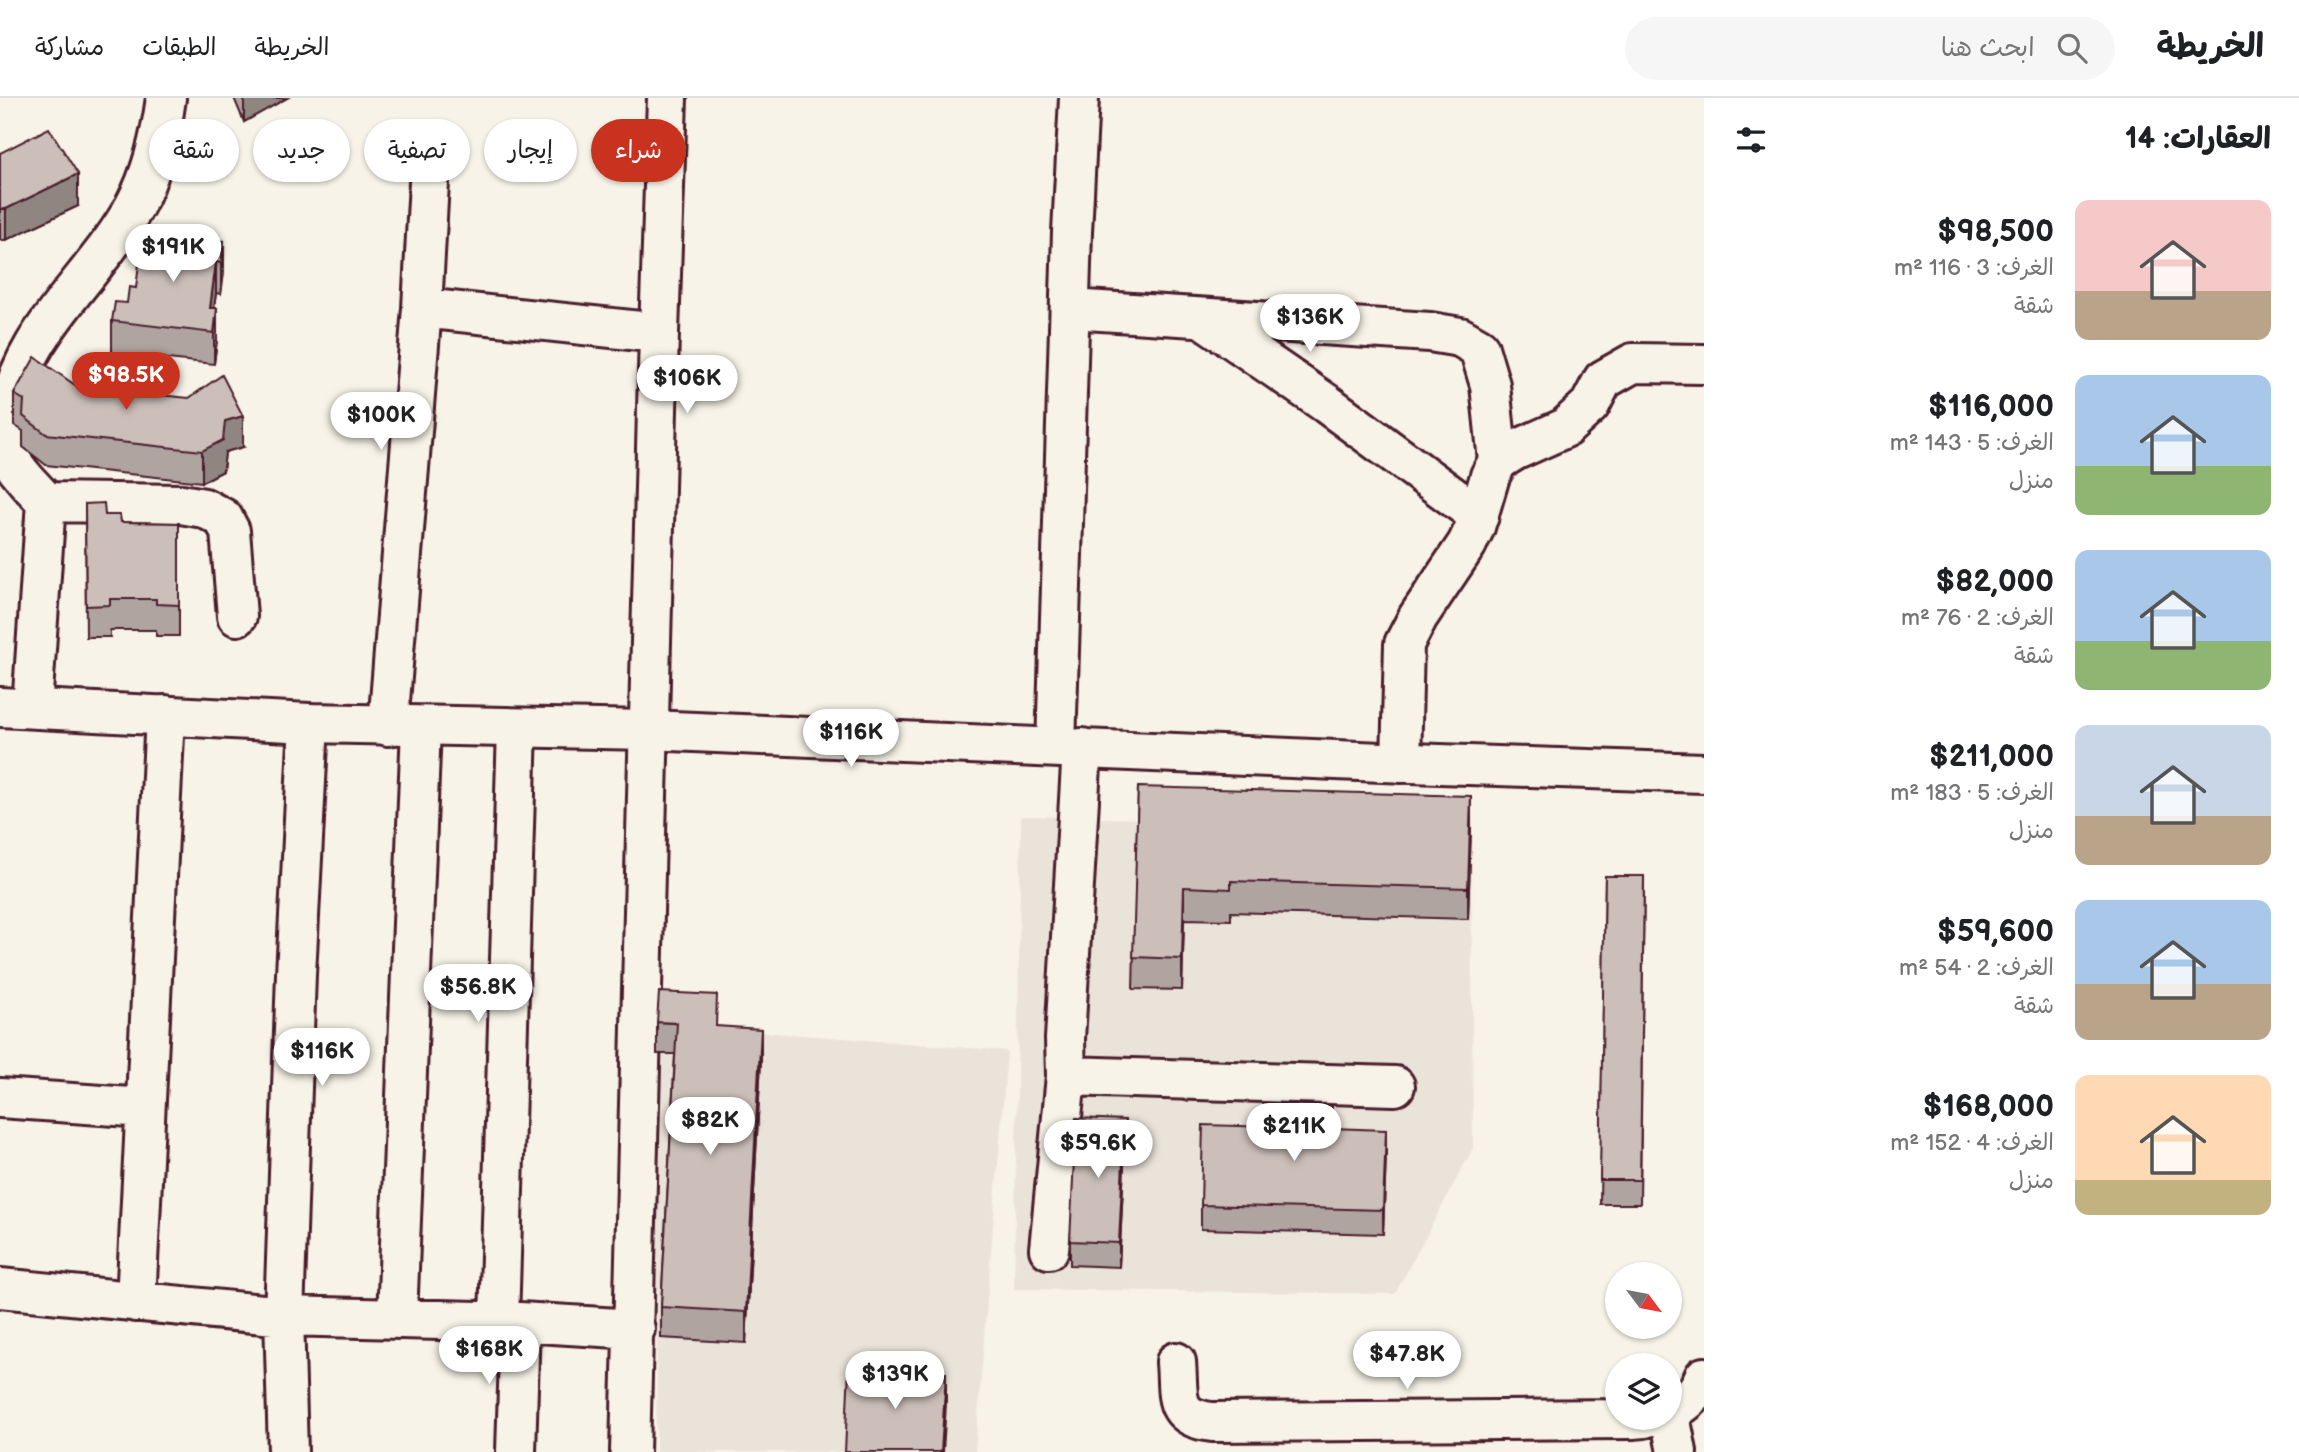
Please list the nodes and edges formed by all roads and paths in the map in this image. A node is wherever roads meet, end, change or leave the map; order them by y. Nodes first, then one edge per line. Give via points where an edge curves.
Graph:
1 (166, 98) edge
2 (667, 98) edge
3 (1072, 100) edge
4 (429, 182) dead end
5 (422, 308) junction
6 (1070, 309) junction
7 (1202, 318) junction
8 (659, 332) junction
9 (1704, 364) edge
10 (1498, 461) junction
11 (46, 502) junction
12 (1479, 516) junction
13 (237, 616) dead end
14 (16, 707) edge
15 (165, 715) junction
16 (309, 723) junction
17 (405, 727) junction
18 (517, 728) junction
19 (649, 730) junction
20 (1069, 748) junction
21 (1401, 762) junction
22 (1704, 773) edge
23 (1066, 1076) junction
24 (1395, 1086) dead end
25 (0, 1098) edge
26 (145, 1108) junction
27 (1049, 1249) dead end
28 (0, 1288) edge
29 (136, 1302) junction
30 (284, 1316) junction
31 (397, 1318) junction
32 (510, 1322) junction
33 (635, 1329) junction
34 (1176, 1362) dead end
35 (1704, 1377) edge
36 (1682, 1406) edge
37 (1605, 1420) edge
38 (1673, 1430) edge
39 (288, 1452) edge
40 (516, 1452) edge
41 (630, 1452) edge
42 (1677, 1452) edge

1 - 11 street via 151,169 135,206 23,363 10,405 6,433 11,459
2 - 8 street
3 - 6 street
4 - 5 street
5 - 8 street
5 - 17 street
6 - 7 street
6 - 20 street
7 - 10 street via 1460,337 1479,348 1490,385
7 - 12 street
8 - 19 street
9 - 10 street via 1633,363 1603,380 1590,405 1565,428
10 - 12 street
11 - 13 street via 181,504 223,518 230,531
11 - 14 street
12 - 21 street via 1467,544 1404,644
14 - 15 street
15 - 16 street
15 - 26 street
16 - 17 street
16 - 30 street
17 - 18 street
17 - 31 street
18 - 19 street
18 - 32 street
19 - 20 street
19 - 33 street
20 - 21 street
20 - 23 street
21 - 22 street
23 - 24 street
23 - 27 street
25 - 26 street
26 - 29 street
28 - 29 street
29 - 30 street
30 - 31 street
30 - 39 street
31 - 32 street
32 - 33 street
32 - 40 street
33 - 41 street
34 - 37 street via 1180,1405 1186,1416 1196,1420
35 - 36 street
38 - 42 street

